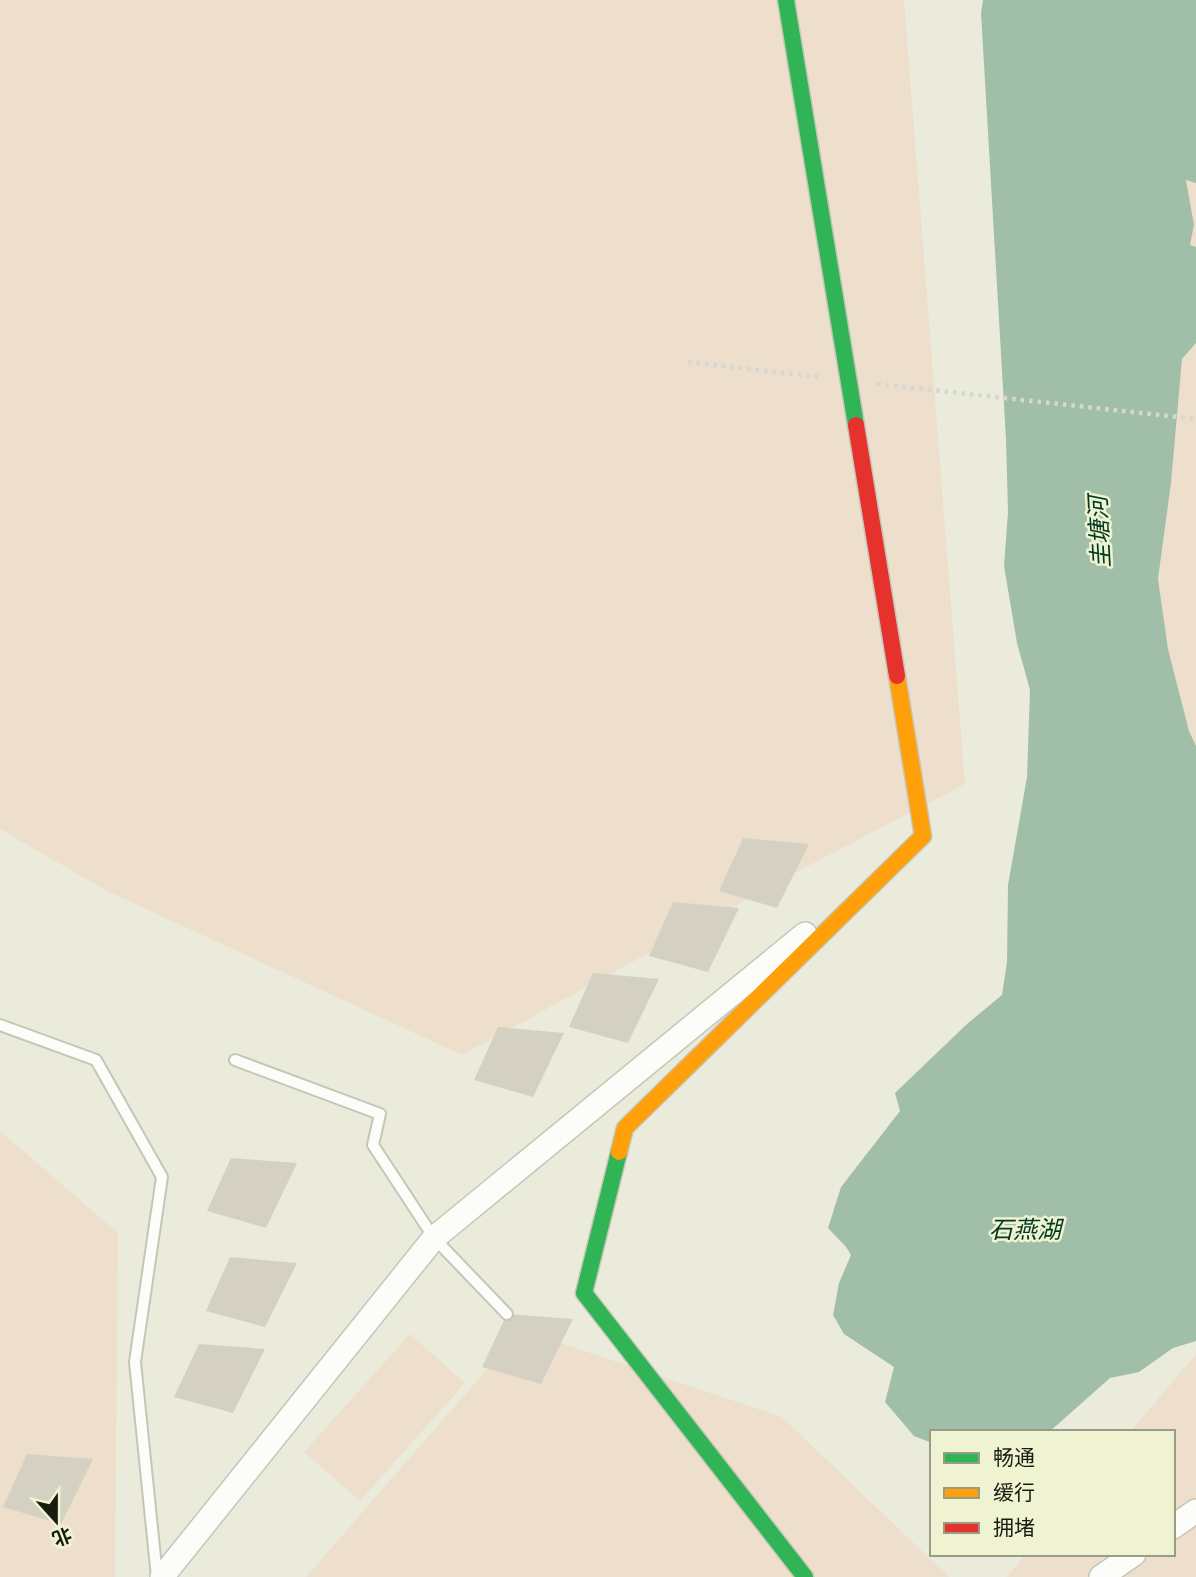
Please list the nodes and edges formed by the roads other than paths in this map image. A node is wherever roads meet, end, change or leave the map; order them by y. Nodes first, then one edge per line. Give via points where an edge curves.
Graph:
1 (786, 0) edge
2 (923, 836) junction
3 (0, 1025) edge
4 (235, 1060) dead end
5 (434, 1238) junction
6 (507, 1314) dead end
7 (1196, 1511) edge
8 (1175, 1526) edge
9 (1131, 1556) edge
10 (157, 1577) edge
11 (162, 1577) edge
12 (805, 1577) edge
13 (1101, 1577) edge

1 - 2 street
2 - 5 street
2 - 12 street via 625,1128 584,1293
3 - 10 lane via 96,1059 162,1177 135,1362
4 - 5 lane via 380,1114 373,1145
5 - 6 lane
5 - 11 street
7 - 8 street
9 - 13 street

